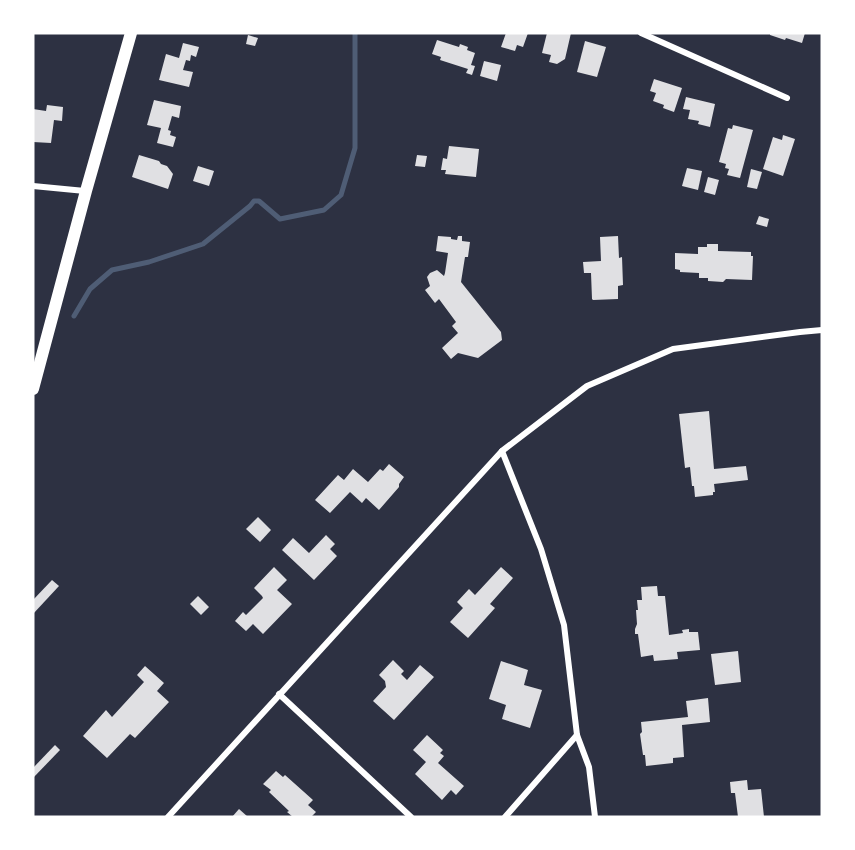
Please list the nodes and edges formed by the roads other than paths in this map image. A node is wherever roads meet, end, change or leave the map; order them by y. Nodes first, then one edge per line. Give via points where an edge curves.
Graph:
1 (131, 33) edge
2 (641, 33) edge
3 (787, 98) dead end
4 (33, 186) edge
5 (86, 191) junction
6 (822, 330) edge
7 (33, 389) edge
8 (502, 451) junction
9 (279, 694) junction
10 (577, 735) junction
11 (168, 817) edge
12 (411, 817) edge
13 (505, 817) edge
14 (595, 817) edge

1 - 5 main road
2 - 3 street
4 - 5 street
5 - 7 main road
6 - 8 street via 673,348 587,386
8 - 9 street
8 - 10 street via 541,549 564,625
9 - 11 street
9 - 12 street
10 - 13 street
10 - 14 street via 589,767

